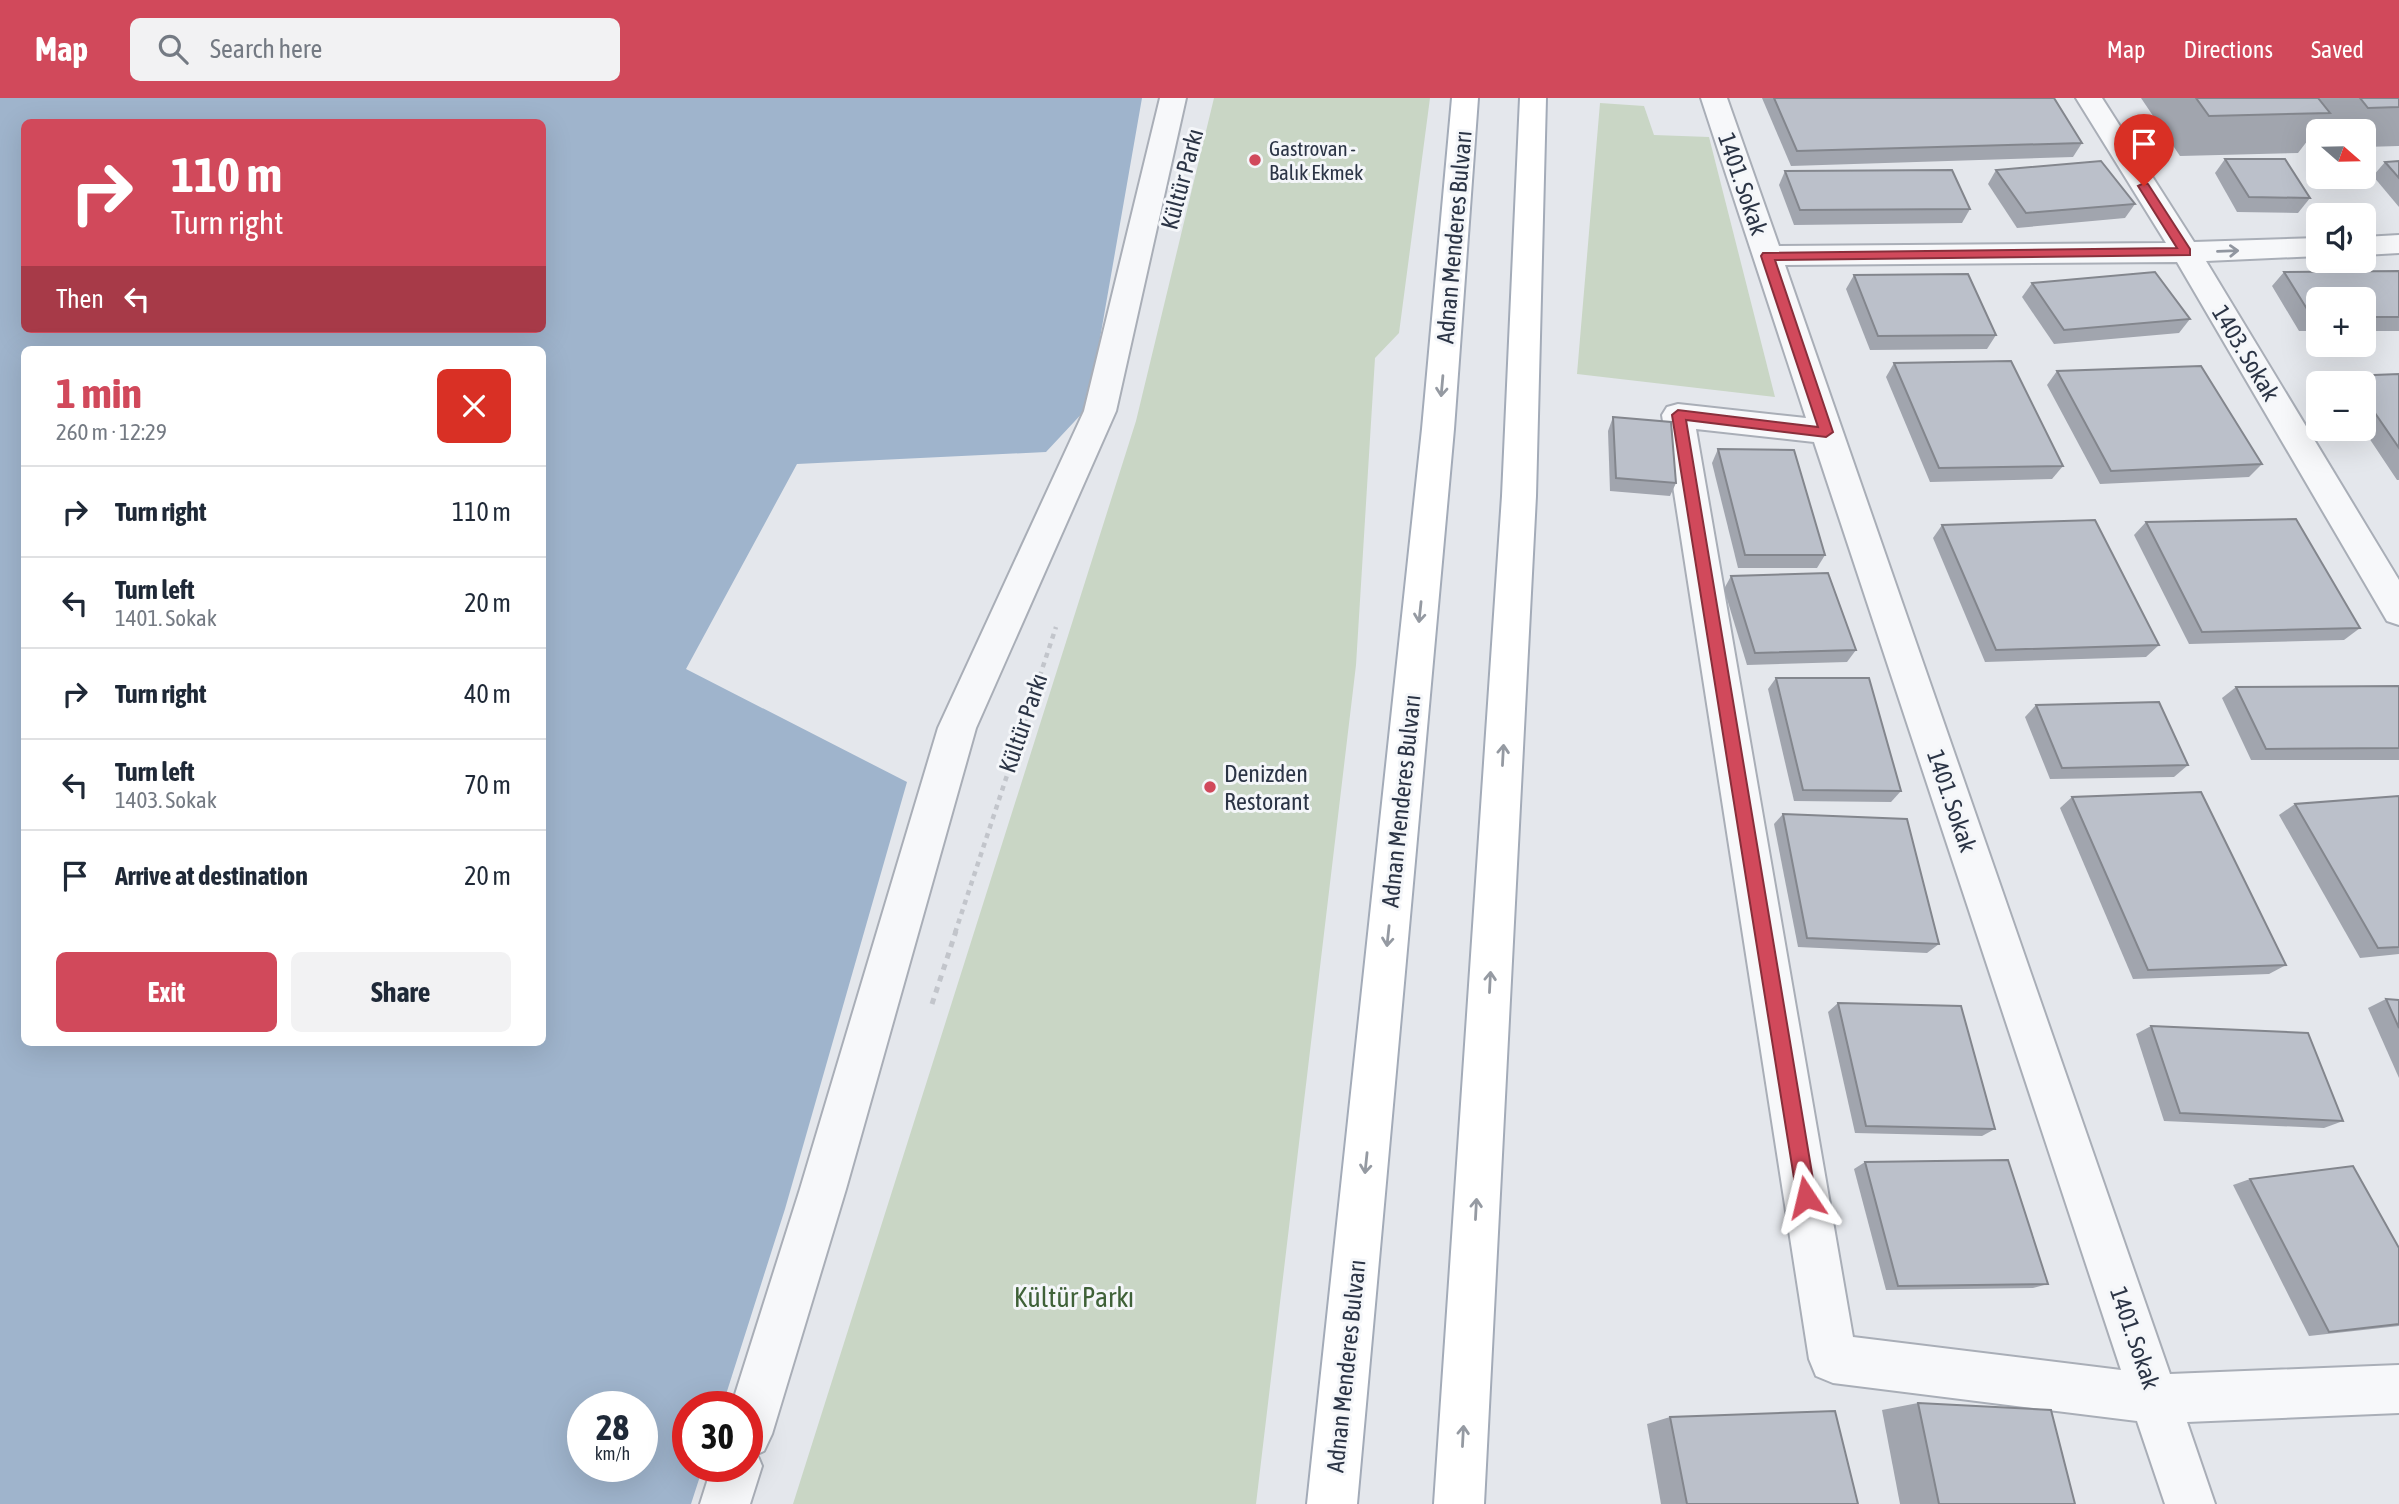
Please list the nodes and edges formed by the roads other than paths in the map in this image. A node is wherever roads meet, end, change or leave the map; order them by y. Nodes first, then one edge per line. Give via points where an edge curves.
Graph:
1 (1173, 98) edge
2 (1465, 98) edge
3 (1533, 98) edge
4 (1714, 98) edge
5 (2089, 98) edge
6 (2399, 244) edge
7 (2376, 245) edge
8 (2306, 247) edge
9 (2186, 252) junction
10 (1768, 256) junction
11 (1826, 432) junction
12 (2399, 611) edge
13 (2399, 1389) edge
14 (760, 1391) edge
15 (2156, 1399) junction
16 (732, 1482) edge
17 (726, 1504) edge
18 (1332, 1504) edge
19 (1458, 1504) edge
20 (2190, 1504) edge

1 - 14 street, Kültür Parkı via 1100,411 957,727
2 -> 18 main road, Adnan Menderes Bulvarı via 1438,429
19 -> 3 main road via 1518,510
4 - 10 street, 1401. Sokak
5 - 9 street, 1403. Sokak
6 - 7 street
9 -> 8 street
9 - 10 street
9 - 12 street, 1403. Sokak
10 - 11 street, 1401. Sokak
11 - 15 street, 1401. Sokak
11 - 15 street via 1678,415 1833,1359
13 - 15 street
15 - 20 street, 1401. Sokak
16 - 17 street

